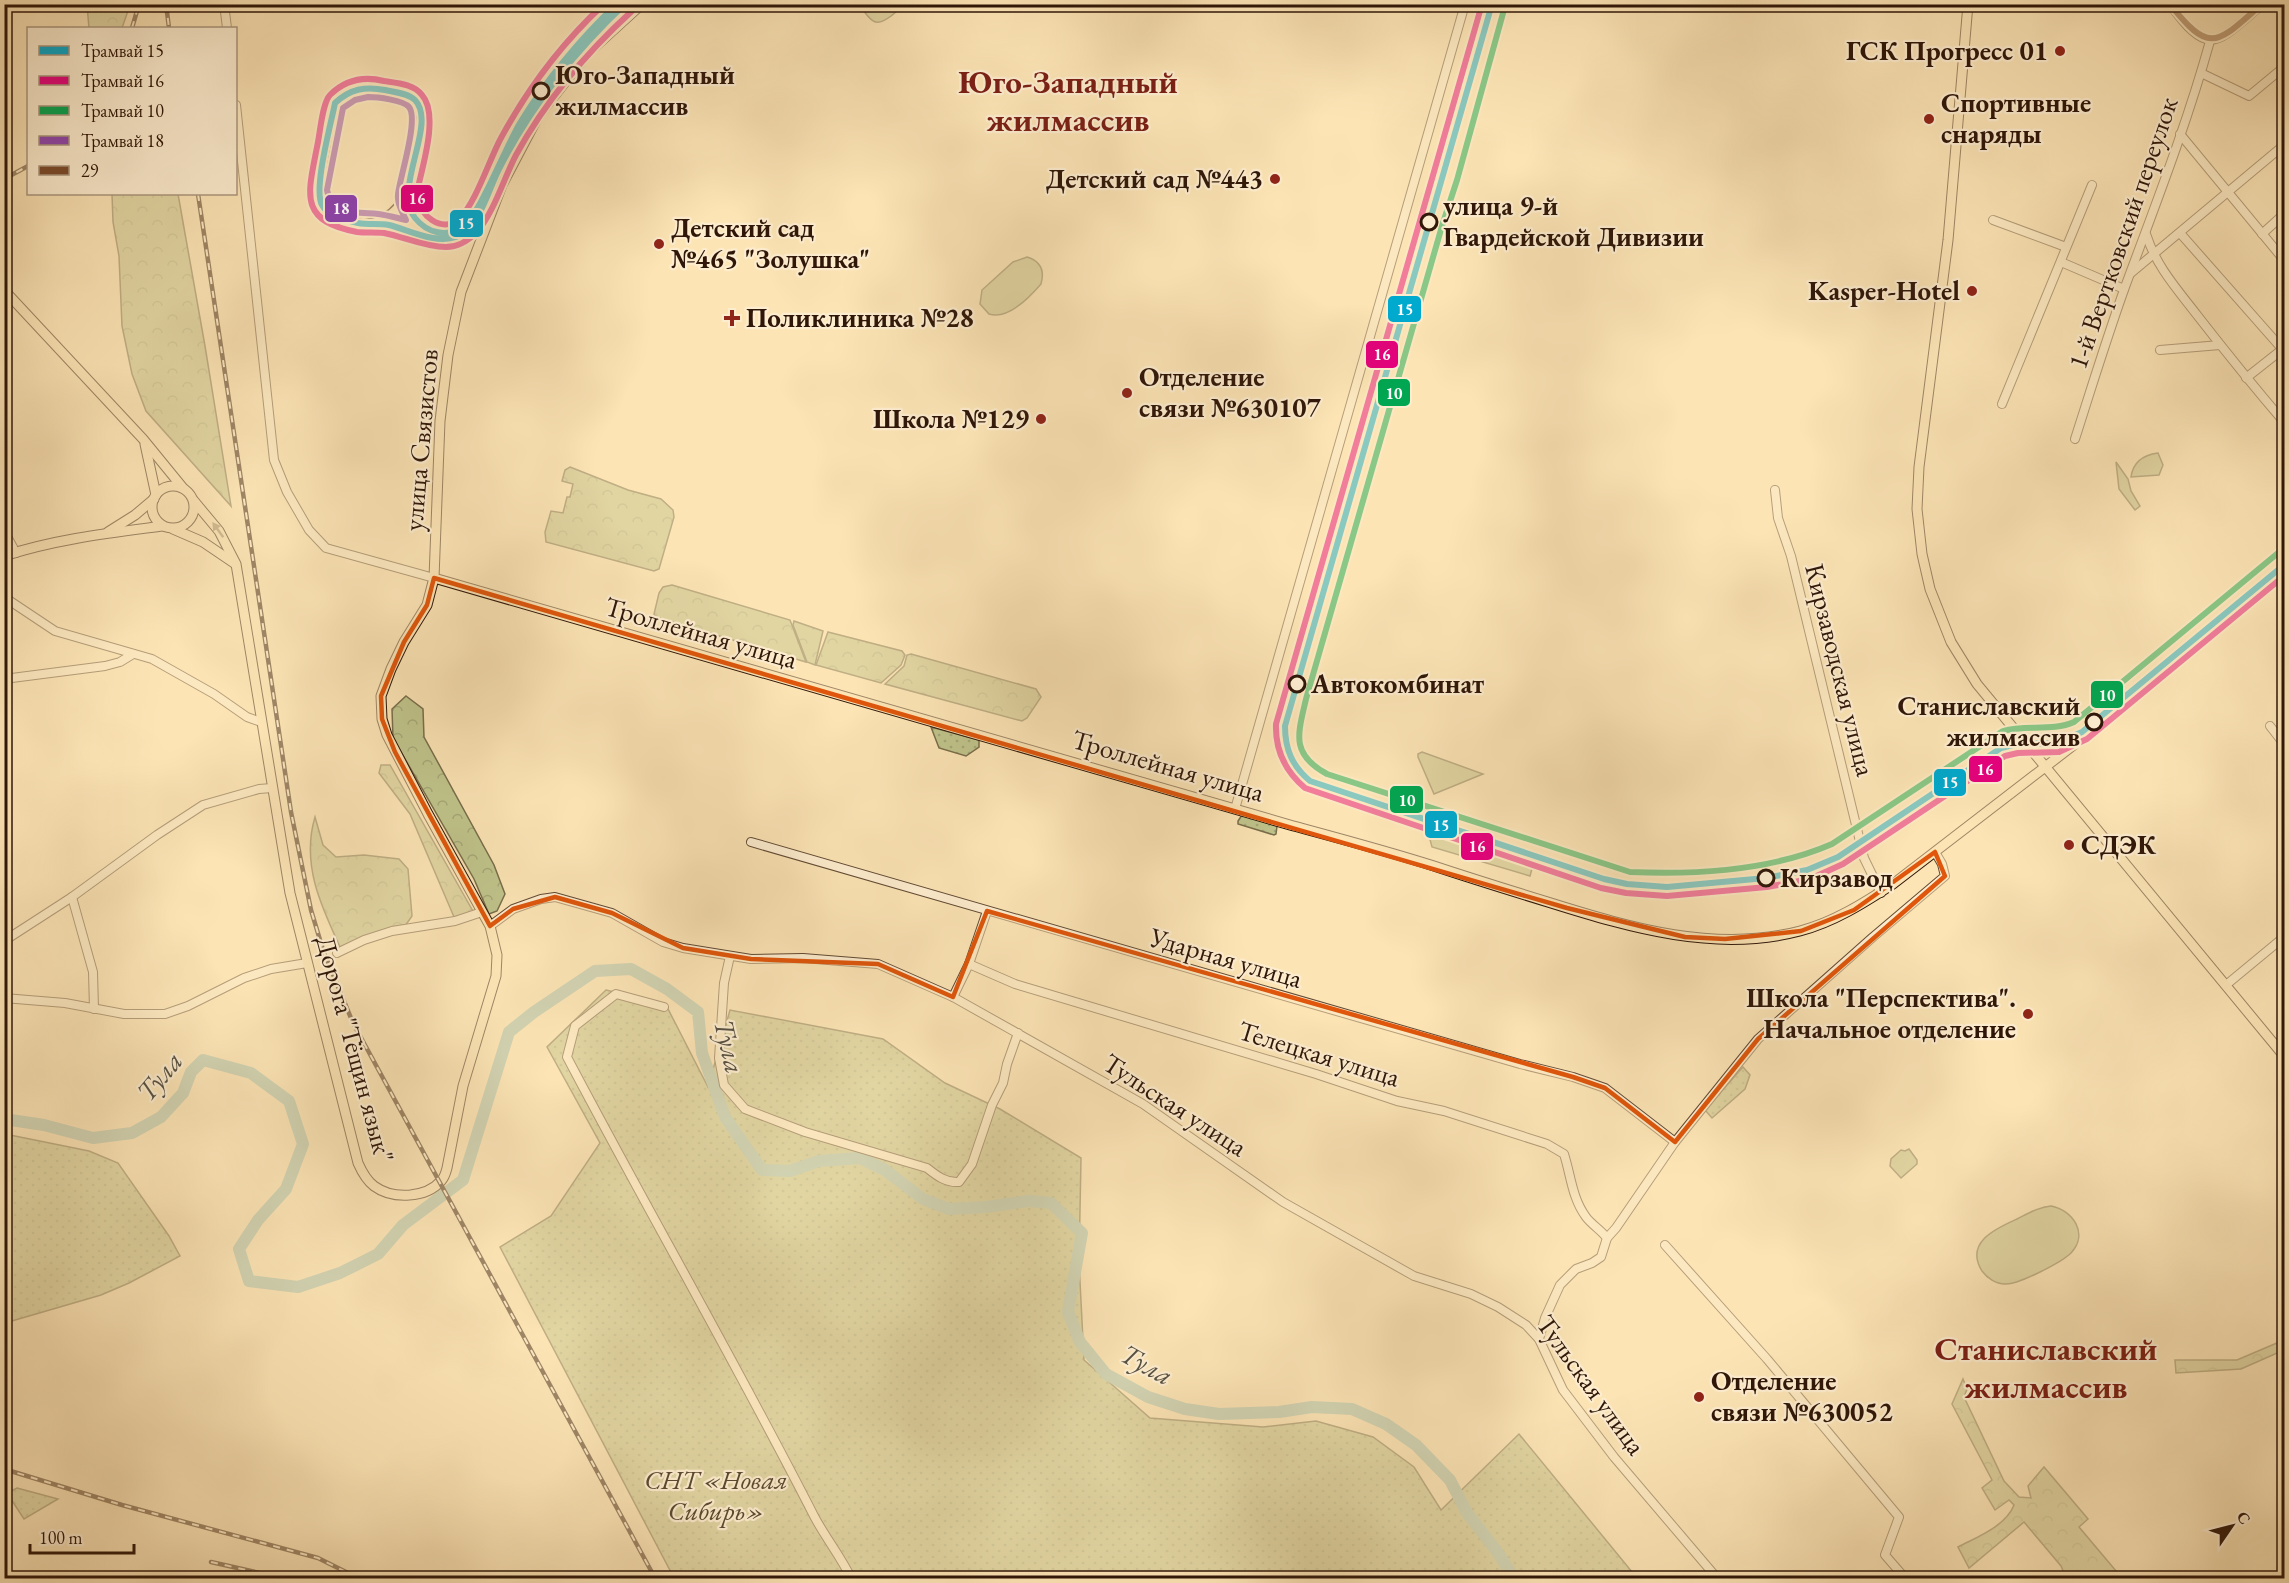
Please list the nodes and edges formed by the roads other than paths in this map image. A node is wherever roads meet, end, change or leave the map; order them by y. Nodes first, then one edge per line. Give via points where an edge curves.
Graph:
1 (224, 4) edge
2 (642, 4) edge
3 (1465, 4) edge
4 (1696, 4) edge
5 (1756, 4) edge
6 (1968, 4) edge
7 (2170, 4) edge
8 (2262, 4) edge
9 (227, 27) edge
10 (2210, 40) junction
11 (2284, 67) edge
12 (2201, 73) junction
13 (237, 114) edge
14 (2180, 134) junction
15 (2284, 145) edge
16 (2092, 185) dead end
17 (2227, 193) junction
18 (2284, 214) edge
19 (1993, 220) dead end
20 (2180, 233) junction
21 (2146, 234) junction
22 (2262, 234) junction
23 (2066, 247) junction
24 (2152, 255) junction
25 (2284, 260) edge
26 (2061, 261) junction
27 (2130, 273) junction
28 (2124, 289) junction
29 (4, 290) edge
30 (2220, 345) junction
31 (2284, 349) edge
32 (2160, 350) dead end
33 (2246, 378) junction
34 (2002, 404) dead end
35 (2284, 422) edge
36 (143, 439) junction
37 (2074, 439) dead end
38 (183, 488) junction
39 (1775, 490) dead end
40 (155, 497) junction
41 (194, 501) junction
42 (168, 527) junction
43 (4, 531) edge
44 (106, 533) junction
45 (16, 552) junction
46 (4, 556) edge
47 (236, 564) junction
48 (2284, 572) edge
49 (434, 578) junction
50 (4, 597) edge
51 (133, 654) junction
52 (4, 679) edge
53 (261, 722) junction
54 (2270, 726) dead end
55 (2284, 744) edge
56 (2044, 766) junction
57 (272, 788) junction
58 (1235, 809) junction
59 (752, 842) dead end
60 (1935, 852) junction
61 (1881, 893) junction
62 (72, 897) junction
63 (987, 911) junction
64 (482, 912) junction
65 (490, 926) junction
66 (2284, 937) edge
67 (4, 941) edge
68 (337, 953) dead end
69 (730, 956) junction
70 (307, 963) junction
71 (969, 964) junction
72 (2226, 985) junction
73 (953, 997) junction
74 (4, 998) edge
75 (664, 1007) dead end
76 (94, 1009) junction
77 (1018, 1033) junction
78 (2284, 1056) edge
79 (1675, 1142) junction
80 (1607, 1238) junction
81 (1665, 1245) dead end
82 (1539, 1339) junction
83 (851, 1578) edge
84 (1718, 1578) edge
85 (1905, 1578) edge

1 - 9 street
2 - 49 main road, улица Связистов via 587,54 528,132 461,292 440,421
3 - 58 street
4 - 5 main road
6 - 56 main road via 1948,240 1917,509 1930,590 1951,642 1977,684
7 - 10 street via 2197,37
8 - 10 street via 2224,36
10 - 12 street, 1-й Вертковский переулок
11 - 12 street via 2249,96
12 - 14 street, 1-й Вертковский переулок
13 - 49 street, Троллейная улица via 274,460 287,492 309,530 326,548
14 - 17 street
14 - 21 street, 1-й Вертковский переулок
15 - 17 street
16 - 23 street
17 - 20 street
17 - 22 street
18 - 22 street
19 - 23 street
20 - 24 street
20 - 31 street
21 - 24 street
21 - 27 street, 1-й Вертковский переулок
22 - 25 street
23 - 26 street
24 - 27 street
24 - 30 street
26 - 28 street
26 - 34 street
27 - 28 street, 1-й Вертковский переулок
28 - 37 street, 1-й Вертковский переулок
29 - 36 main road
30 - 32 street
30 - 33 street
31 - 33 street
33 - 35 street
36 - 38 main road
36 - 40 main road
38 - 40 main road via 163,488
38 - 41 main road
39 - 61 street, Кирзаводская улица via 1778,518 1791,556 1864,858
40 - 42 main road via 155,519
40 - 44 main road
41 - 42 main road via 189,521 182,527
47 -> 41 main road, Дорога "Тёщин язык" via 219,531
42 - 44 main road
42 - 47 main road via 203,542
43 - 45 street
44 - 45 main road
45 - 46 main road
47 - 53 main road, Дорога "Тёщин язык"
48 - 56 main road, Троллейная улица
49 - 58 main road, Троллейная улица
49 - 64 main road, Дорога "Тёщин язык" via 427,604 404,642 381,696 382,719 395,752
50 - 51 street via 55,631
51 - 52 street via 105,666
51 - 53 street via 152,659
53 - 57 main road, Дорога "Тёщин язык"
54 - 55 street
56 - 60 main road, Троллейная улица
56 - 72 main road
57 - 62 street via 203,805
57 - 70 main road, Дорога "Тёщин язык"
58 - 61 main road, Троллейная улица via 1392,852 1623,924 1685,937 1725,939 1801,931 1854,910
59 - 63 street, Ударная улица
60 - 61 main road, Троллейная улица
60 - 79 street via 1945,876 1758,1039
62 - 67 street
62 - 76 street via 93,972
63 - 71 street
63 - 79 street, Ударная улица via 1573,1077 1605,1088
64 - 65 main road, Дорога "Тёщин язык"
64 - 68 street via 455,921 392,931
65 - 69 street, Тульская улица via 513,909 555,897 612,913 663,942
65 - 70 main road, Дорога "Тёщин язык" via 497,955 496,976 463,1086 447,1168 443,1180 414,1194 382,1191 363,1174
66 - 72 street
69 - 73 street, Тульская улица via 878,964
69 - 77 street via 724,983 719,1058 724,1085 745,1109 805,1132 927,1168 951,1183 959,1182 972,1164
70 - 76 street via 244,978 165,1014
71 - 73 street
71 - 80 street, Телецкая улица via 1016,984 1547,1144 1564,1154 1576,1199 1587,1219
72 - 78 main road
73 - 77 street, Тульская улица
74 - 76 street
75 - 83 street via 616,994 575,1026 567,1058
77 - 82 street, Тульская улица via 1143,1104 1283,1202 1414,1276 1497,1307 1526,1325
79 - 80 street
80 - 82 street via 1601,1257 1576,1269 1560,1285
81 - 85 street via 1899,1517 1885,1555
82 - 84 street, Тульская улица via 1563,1390

